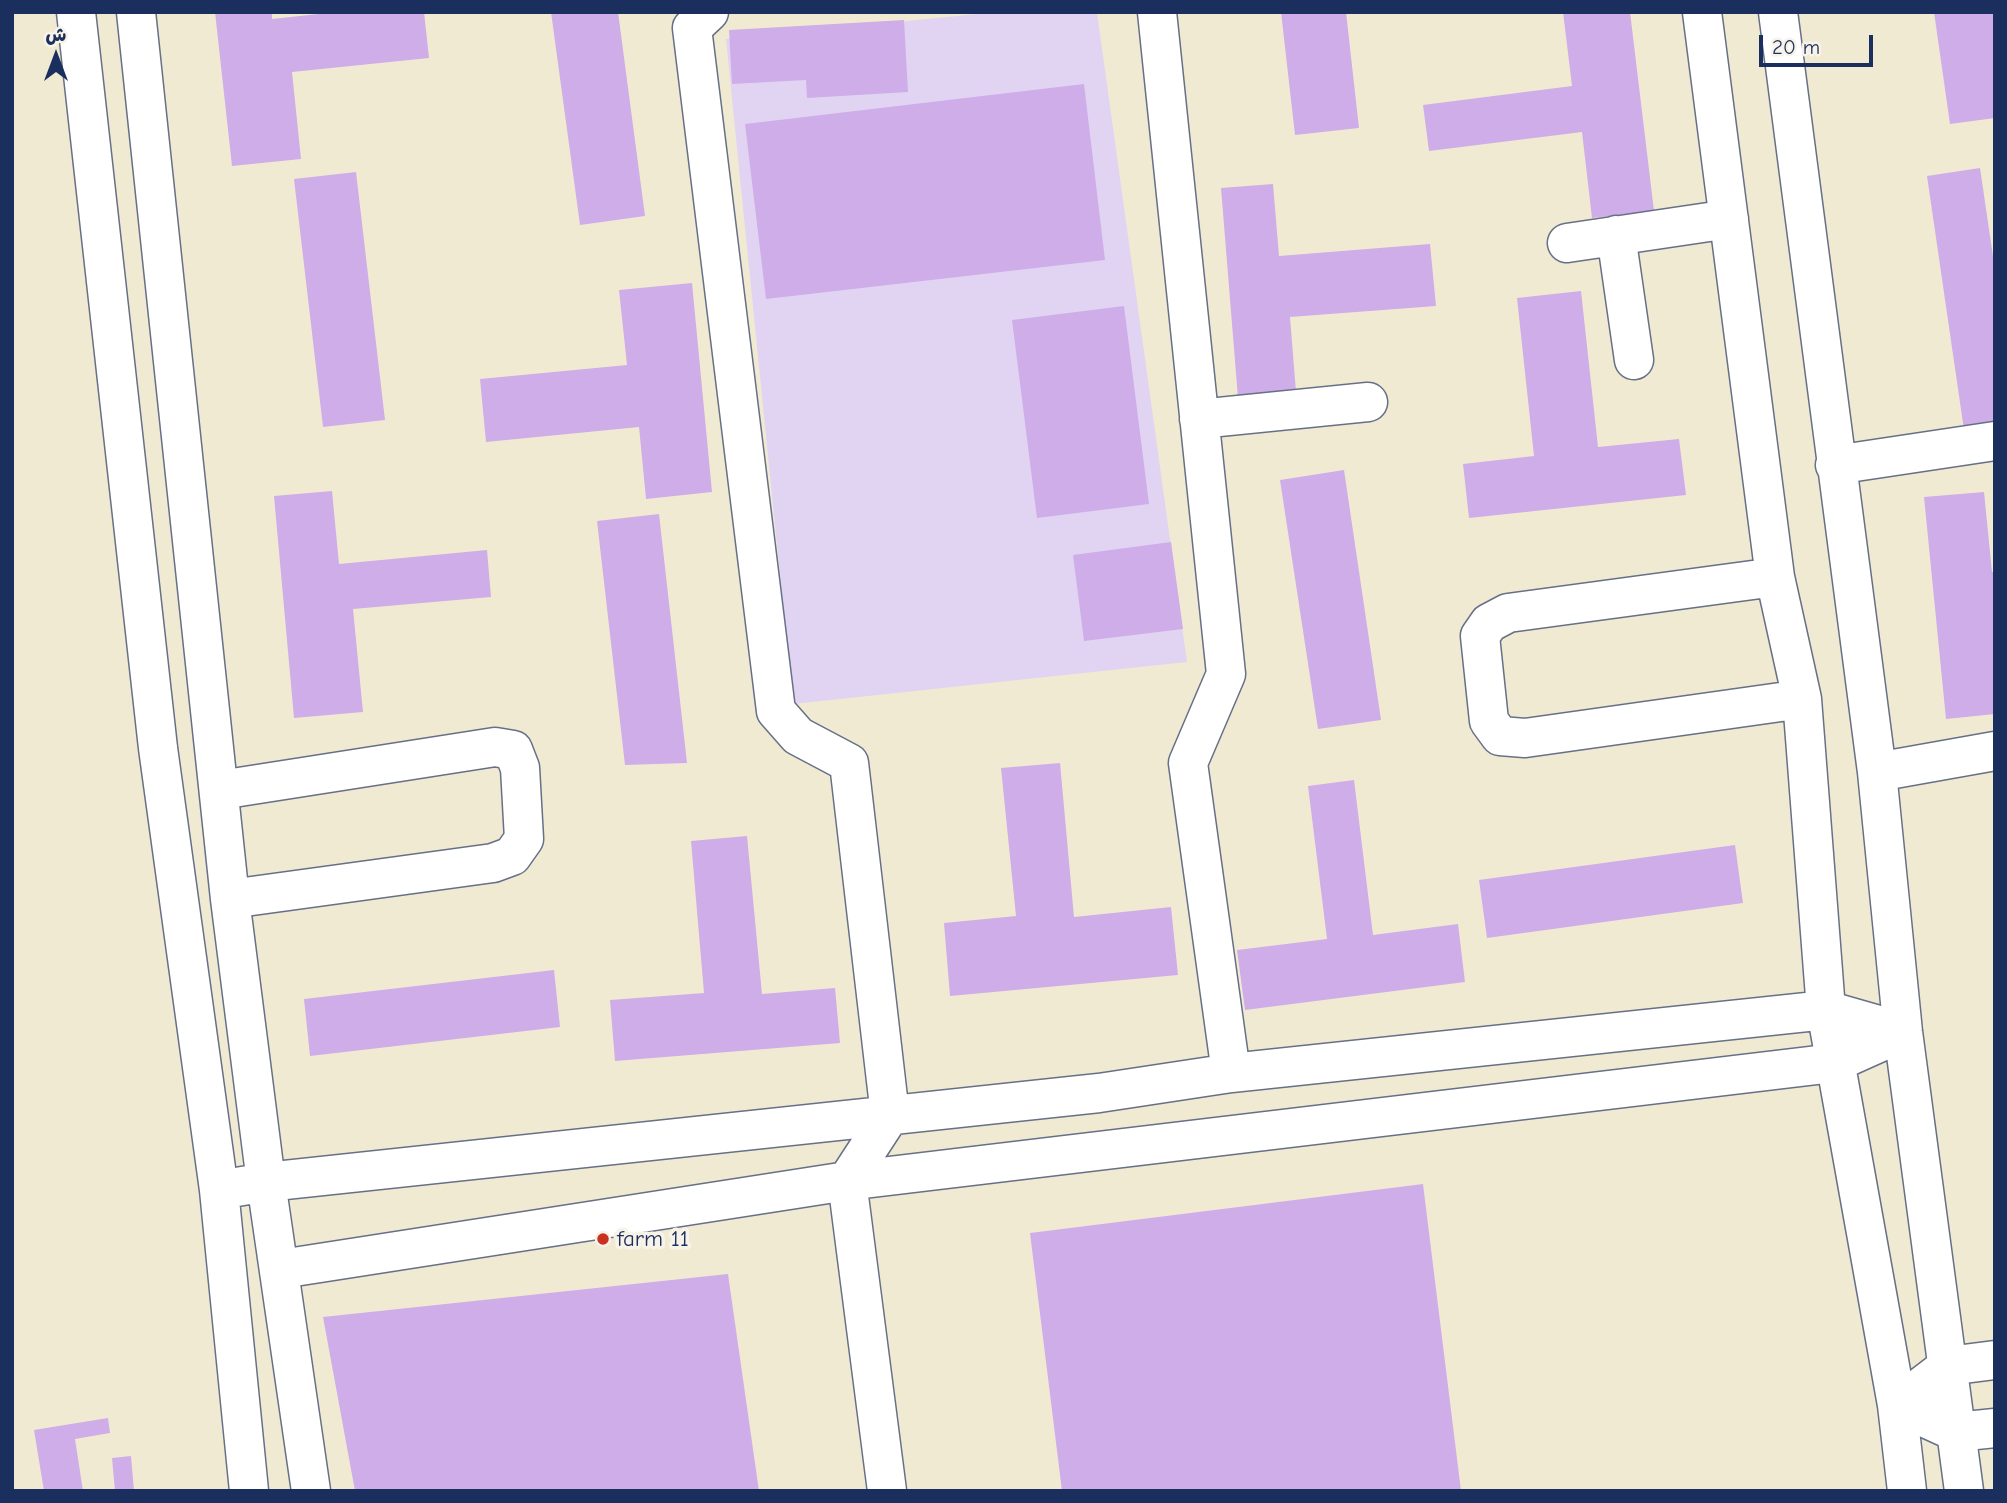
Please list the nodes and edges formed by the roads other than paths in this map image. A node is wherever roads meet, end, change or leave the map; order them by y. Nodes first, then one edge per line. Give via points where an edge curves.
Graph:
1 (75, 12) edge
2 (136, 12) edge
3 (709, 12) edge
4 (1157, 12) edge
5 (1702, 12) edge
6 (1778, 12) edge
7 (1729, 219) junction
8 (1616, 235) junction
9 (1567, 243) dead end
10 (1634, 360) dead end
11 (1368, 402) dead end
12 (1199, 419) junction
13 (1995, 441) edge
14 (1835, 465) junction
15 (1774, 577) junction
16 (1802, 699) junction
17 (1995, 751) edge
18 (1877, 772) junction
19 (220, 790) junction
20 (230, 899) junction
21 (1826, 1010) junction
22 (1903, 1032) junction
23 (1834, 1063) junction
24 (1231, 1073) junction
25 (890, 1115) junction
26 (847, 1181) junction
27 (266, 1182) junction
28 (219, 1190) junction
29 (281, 1269) junction
30 (1995, 1360) edge
31 (1948, 1366) junction
32 (1897, 1405) junction
33 (1995, 1428) edge
34 (1956, 1432) junction
35 (249, 1491) edge
36 (311, 1491) edge
37 (887, 1491) edge
38 (1907, 1491) edge
39 (1964, 1491) edge

1 - 28 street via 158,748
2 - 19 street
3 - 25 street via 692,28 776,710 798,736 849,763
4 - 12 street
5 - 7 street
6 - 14 street
7 - 8 street
7 - 15 street
8 - 9 street
8 - 10 street
11 - 12 street
12 - 24 street via 1226,674 1188,763
13 - 14 street
14 - 18 street
15 - 16 street
15 - 16 street via 1508,612 1489,623 1480,636 1489,721 1500,736 1525,738
16 - 21 street
17 - 18 street
18 - 22 street
19 - 20 street
19 - 20 street via 495,747 513,750 520,768 524,839 512,856 494,863
20 - 27 street
21 - 22 street
21 - 23 street
21 - 24 street
22 - 23 street
22 - 31 street
23 - 26 street
23 - 32 street
24 - 25 street via 1099,1093
25 - 26 street
25 - 27 street
26 - 29 street
26 - 37 street
27 - 28 street
27 - 29 street
28 - 35 street
29 - 36 street
30 - 31 street
31 - 32 street
31 - 34 street
32 - 34 street
32 - 38 street
33 - 34 street
34 - 39 street

